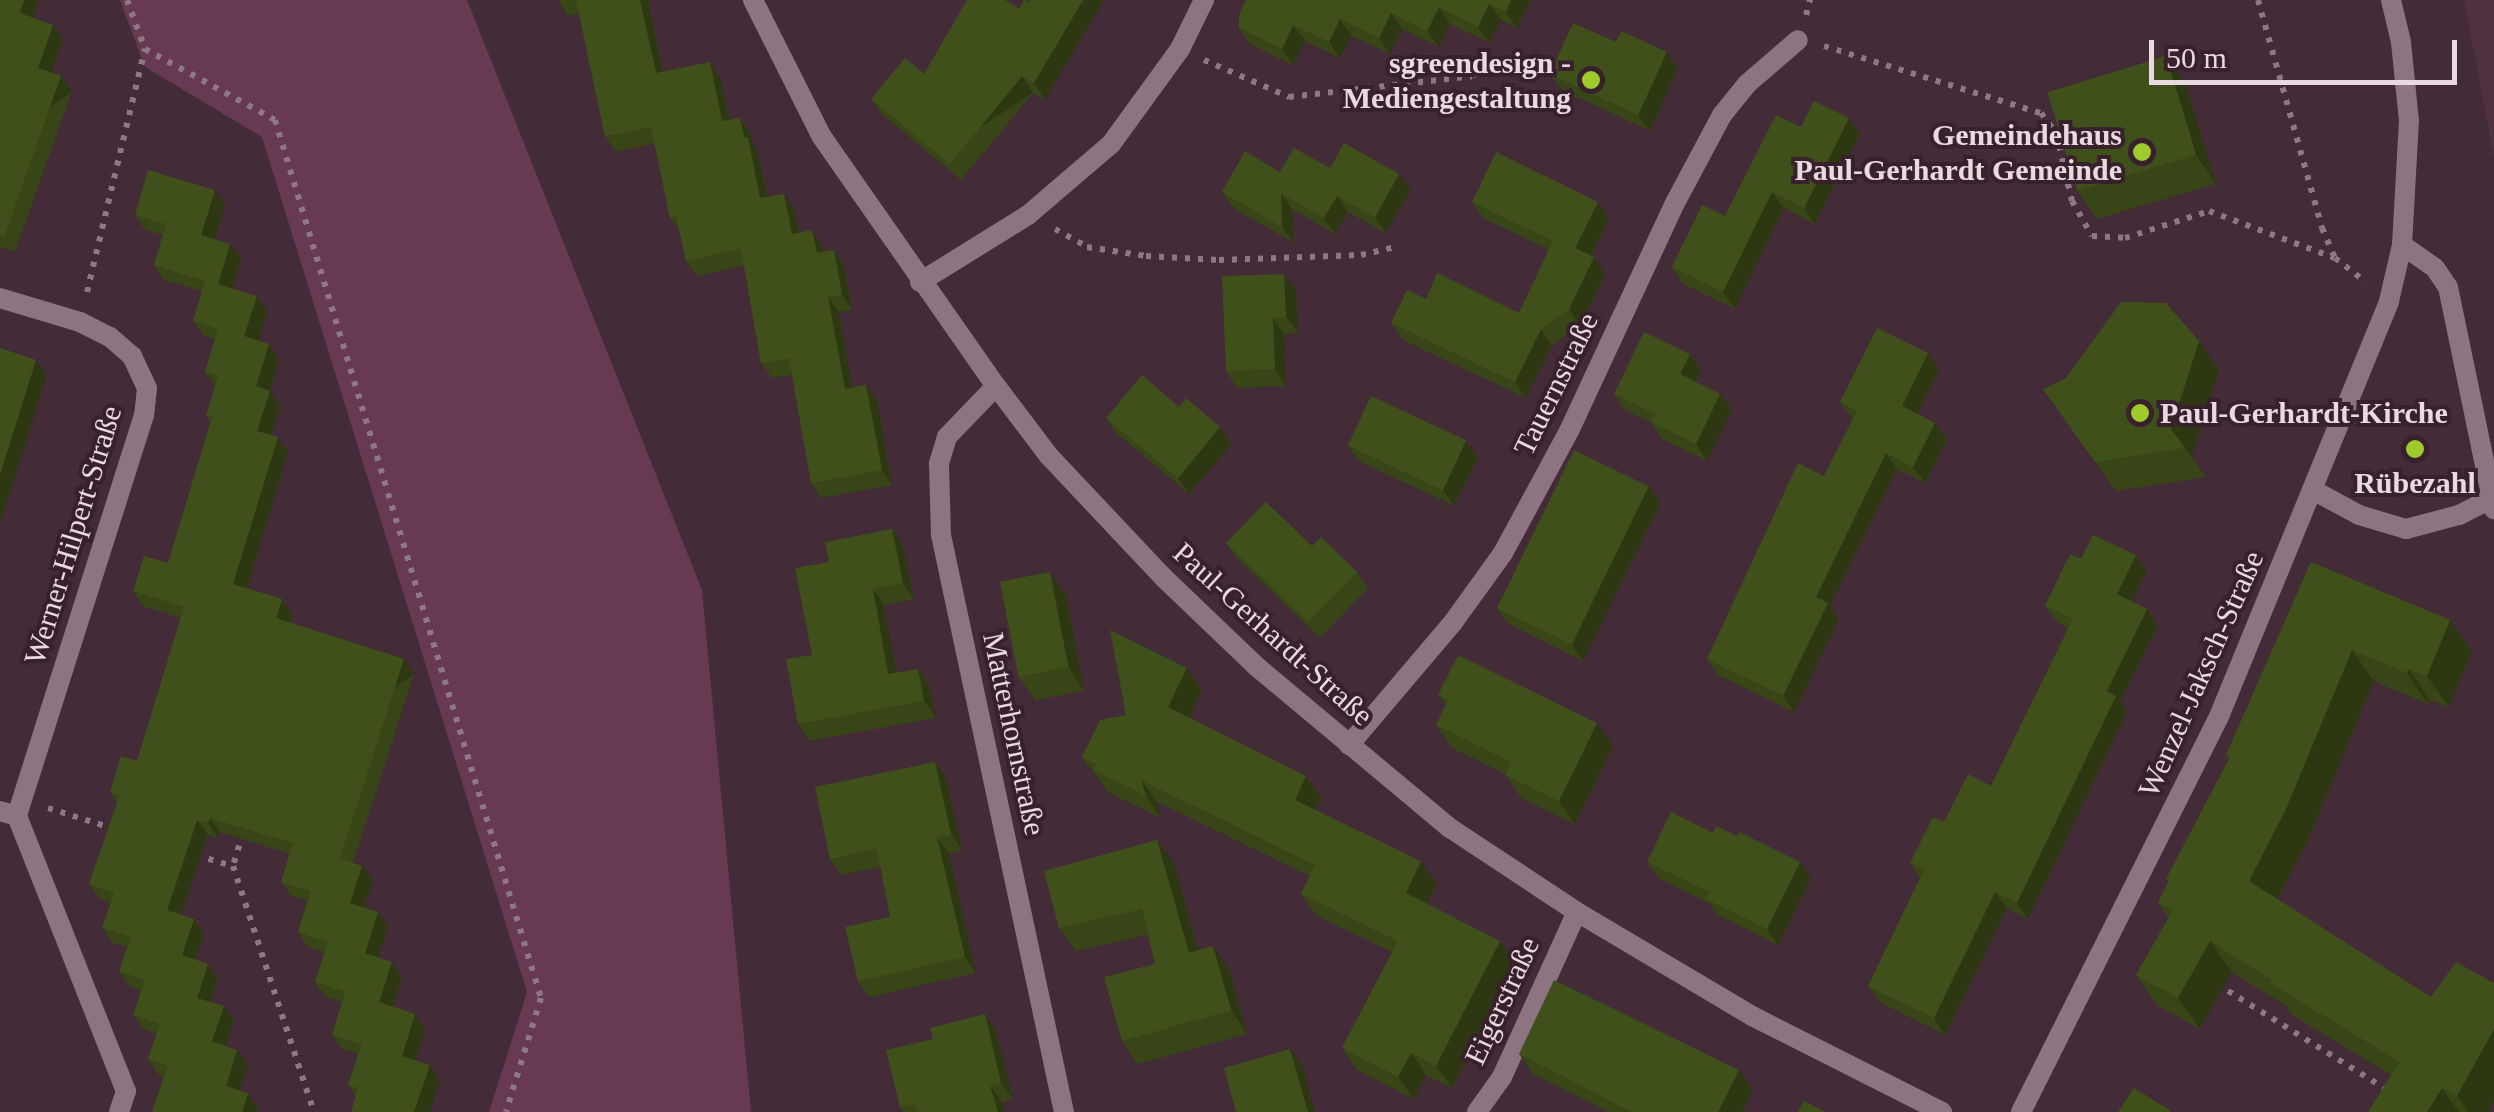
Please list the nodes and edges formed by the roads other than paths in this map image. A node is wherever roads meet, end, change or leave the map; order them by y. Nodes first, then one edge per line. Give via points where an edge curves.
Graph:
1 (754, 0) edge
2 (1204, 0) edge
3 (2391, 0) edge
4 (1798, 40) road end
5 (2402, 245) junction
6 (920, 282) junction
7 (0, 298) edge
8 (996, 386) junction
9 (2313, 490) junction
10 (2493, 503) edge
11 (1348, 745) junction
12 (13, 809) edge
13 (1577, 912) junction
14 (119, 1112) edge
15 (1064, 1112) edge
16 (1477, 1112) edge
17 (1942, 1112) edge
18 (2021, 1112) edge

1 - 6 street, Paul-Gerhardt-Straße via 822,137
2 - 6 street via 1180,49 1111,144 1028,215
3 - 5 street, Wenzel-Jaksch-Straße via 2409,121
4 - 11 street, Tauernstraße via 1722,115 1503,553
5 - 9 street, Wenzel-Jaksch-Straße via 2389,301
5 - 10 street via 2435,268 2448,287
6 - 8 street, Paul-Gerhardt-Straße
7 - 12 street, Werner-Hilpert-Straße via 110,337 144,374 146,401
8 - 11 street, Paul-Gerhardt-Straße via 1049,456 1164,578
8 - 15 street, Matterhornstraße via 947,438 939,464 941,535
9 - 10 street via 2406,530
9 - 18 street, Wenzel-Jaksch-Straße via 2184,791
11 - 13 street, Paul-Gerhardt-Straße via 1450,828
12 - 14 street via 126,1091
13 - 16 street, Eigerstraße via 1502,1077
13 - 17 street, Paul-Gerhardt-Straße via 1752,1016

